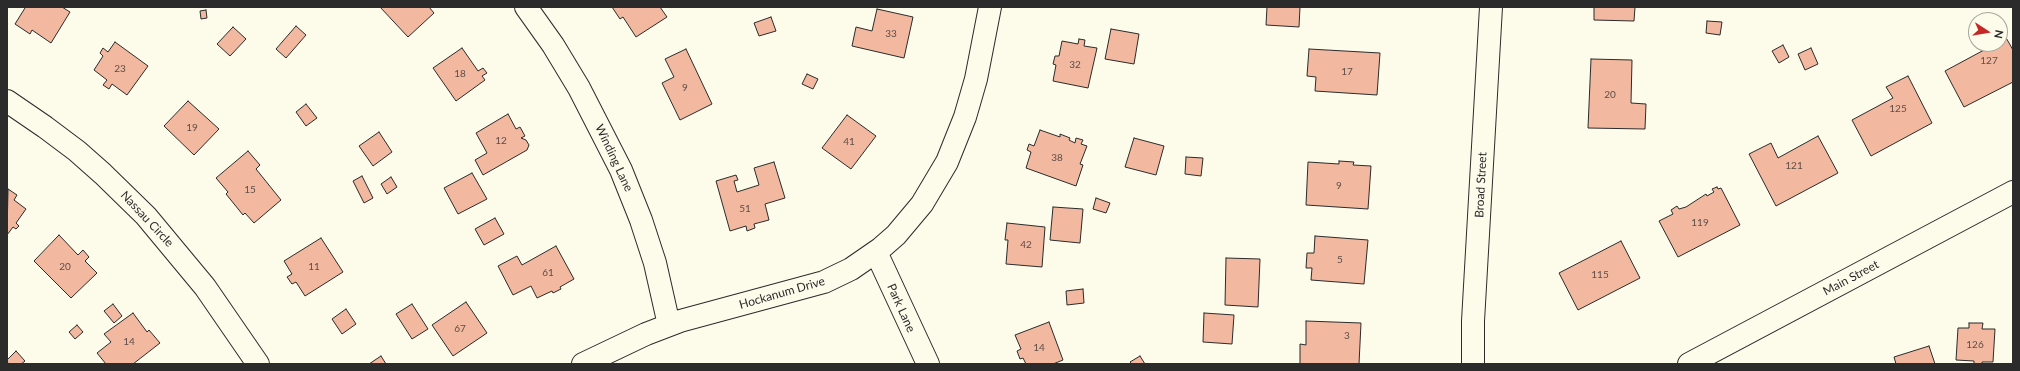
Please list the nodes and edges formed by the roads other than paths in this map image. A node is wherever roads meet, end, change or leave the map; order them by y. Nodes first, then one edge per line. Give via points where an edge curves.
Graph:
1 (526, 7) edge
2 (990, 7) edge
3 (1491, 7) edge
4 (7, 102) edge
5 (2013, 192) edge
6 (876, 252) junction
7 (669, 325) junction
8 (258, 364) edge
9 (583, 364) edge
10 (928, 364) edge
11 (1473, 364) edge
12 (1689, 364) edge

1 - 7 street, Winding Lane via 579,88 615,157 639,214 655,263
2 - 6 street, Hockanum Drive via 976,79 965,117 947,162 938,180 910,220
3 - 11 street, Broad Street via 1473,321
4 - 8 street, Nassau Circle via 77,151 146,216 195,272
5 - 12 street, Main Street
6 - 7 street, Hockanum Drive via 851,269 812,286
6 - 10 street, Park Lane
7 - 9 street, Hockanum Drive

